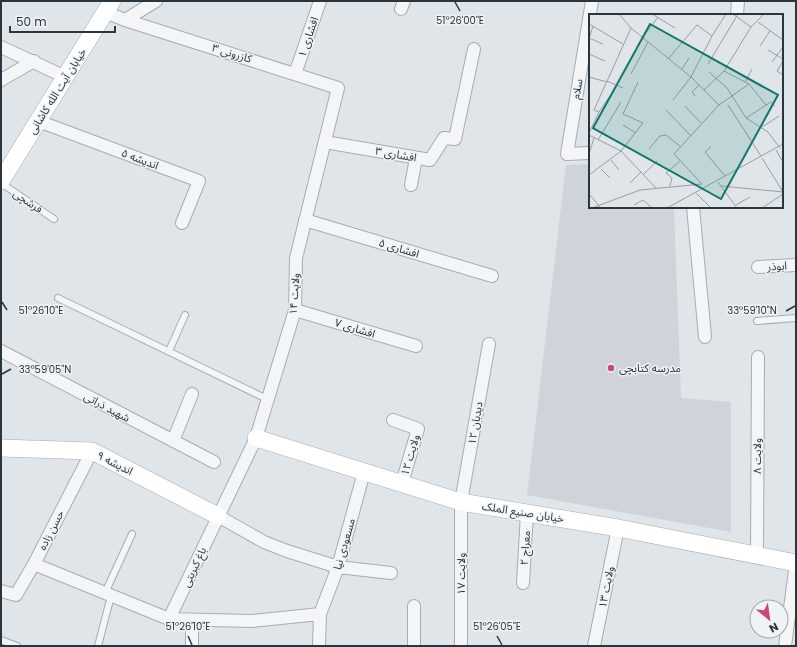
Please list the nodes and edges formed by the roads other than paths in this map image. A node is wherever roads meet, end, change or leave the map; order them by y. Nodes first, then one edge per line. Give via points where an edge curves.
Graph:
1 (156, 1) edge
2 (320, 1) edge
3 (592, 1) edge
4 (738, 1) edge
5 (107, 5) edge
6 (590, 14) edge
7 (737, 14) edge
8 (125, 20) junction
9 (589, 20) edge
10 (1, 47) edge
11 (474, 49) dead end
12 (34, 61) junction
13 (59, 74) junction
14 (296, 74) junction
15 (1, 80) edge
16 (338, 88) joint
17 (578, 88) junction
18 (589, 88) edge
19 (38, 121) junction
20 (325, 142) junction
21 (589, 153) edge
22 (416, 158) junction
23 (1, 164) edge
24 (1, 182) edge
25 (411, 185) dead end
26 (693, 208) edge
27 (54, 219) dead end
28 (305, 220) junction
29 (182, 223) dead end
30 (796, 265) edge
31 (758, 267) dead end
32 (492, 276) dead end
33 (58, 298) dead end
34 (295, 310) junction
35 (185, 314) dead end
36 (796, 318) edge
37 (757, 321) dead end
38 (704, 337) dead end
39 (489, 344) dead end
40 (416, 346) dead end
41 (1, 351) edge
42 (169, 351) junction
43 (758, 357) dead end
44 (192, 394) dead end
45 (267, 399) junction
46 (393, 420) dead end
47 (256, 438) junction
48 (173, 441) junction
49 (1, 448) edge
50 (92, 451) junction
51 (214, 462) dead end
52 (364, 472) junction
53 (402, 483) junction
54 (461, 502) junction
55 (527, 513) junction
56 (218, 516) junction
57 (618, 528) junction
58 (132, 534) dead end
59 (757, 554) junction
60 (796, 563) edge
61 (34, 564) junction
62 (338, 567) junction
63 (391, 572) dead end
64 (523, 583) dead end
65 (1, 591) edge
66 (108, 594) junction
67 (414, 606) dead end
68 (320, 614) junction
69 (169, 619) junction
70 (192, 620) junction
71 (1, 640) edge
72 (17, 646) edge
73 (98, 646) edge
74 (192, 646) edge
75 (319, 646) edge
76 (414, 646) edge
77 (462, 646) edge
78 (594, 646) edge
79 (785, 646) edge

1 - 8 street
2 - 14 street, افشاری ۱
3 - 6 street, سلام
4 - 7 street
5 - 8 street, کازرونی ۳
5 - 13 street, خیابان آیت الله کاشانی
5 - 19 street, خیابان آیت الله کاشانی
8 - 14 street, کازرونی ۳
9 - 17 street, سلام
10 - 12 street
11 - 22 street, افشاری ۳ via 455,139 444,138 430,160
12 - 13 street
12 - 15 street
13 - 23 street, خیابان آیت الله کاشانی
14 - 16 street, کازرونی ۳
16 - 20 street, ولایت ۱۴
17 - 18 street
17 - 21 street, سلام via 567,154
19 - 24 street, خیابان آیت الله کاشانی
19 - 29 street, اندیشه ۵ via 199,181
20 - 22 street, افشاری ۳
20 - 28 street, ولایت ۱۴
22 - 25 street
24 - 27 lane, فرشچی
26 - 38 street
28 - 32 street, افشاری ۵
28 - 34 street, ولایت ۱۴ via 296,258
30 - 31 street, ابوذر
33 - 42 lane
34 - 40 street, افشاری ۷
34 - 45 street, ولایت ۱۴
35 - 42 lane
36 - 37 lane
39 - 54 street, دیدبان ۱۲
41 - 48 street, شهید ذراتی
42 - 45 lane
43 - 59 street, ولایت ۸
44 - 48 street
45 - 47 street, ولایت ۱۴
46 - 53 street, ولایت ۱۲ via 418,429
47 - 52 street, خیابان صنیع الملک
47 - 56 street, ولایت ۱۴
48 - 51 street, شهید ذراتی
49 - 50 street, اندیشه ۹
50 - 56 street, اندیشه ۹
50 - 61 street, حسن زاده
52 - 53 street, خیابان صنیع الملک
52 - 62 street, مسعودی نیا
53 - 54 street, خیابان صنیع الملک
54 - 55 street, خیابان صنیع الملک
54 - 77 street, ولایت ۱۷
55 - 57 street, خیابان صنیع الملک
55 - 64 street, معراج ۲
56 - 62 street via 264,542
56 - 69 street, باغ کبریتی
57 - 59 street, خیابان صنیع الملک
57 - 78 street, ولایت ۱۳
58 - 66 lane
59 - 60 street, خیابان صنیع الملک
60 - 79 street
61 - 65 street, حسن زاده via 16,595
61 - 66 street
62 - 63 street
62 - 68 street, مسعودی نیا
66 - 69 street
66 - 73 lane
67 - 76 street
68 - 70 street via 252,621
68 - 75 street, مسعودی نیا
69 - 70 street
70 - 74 street
71 - 72 lane

